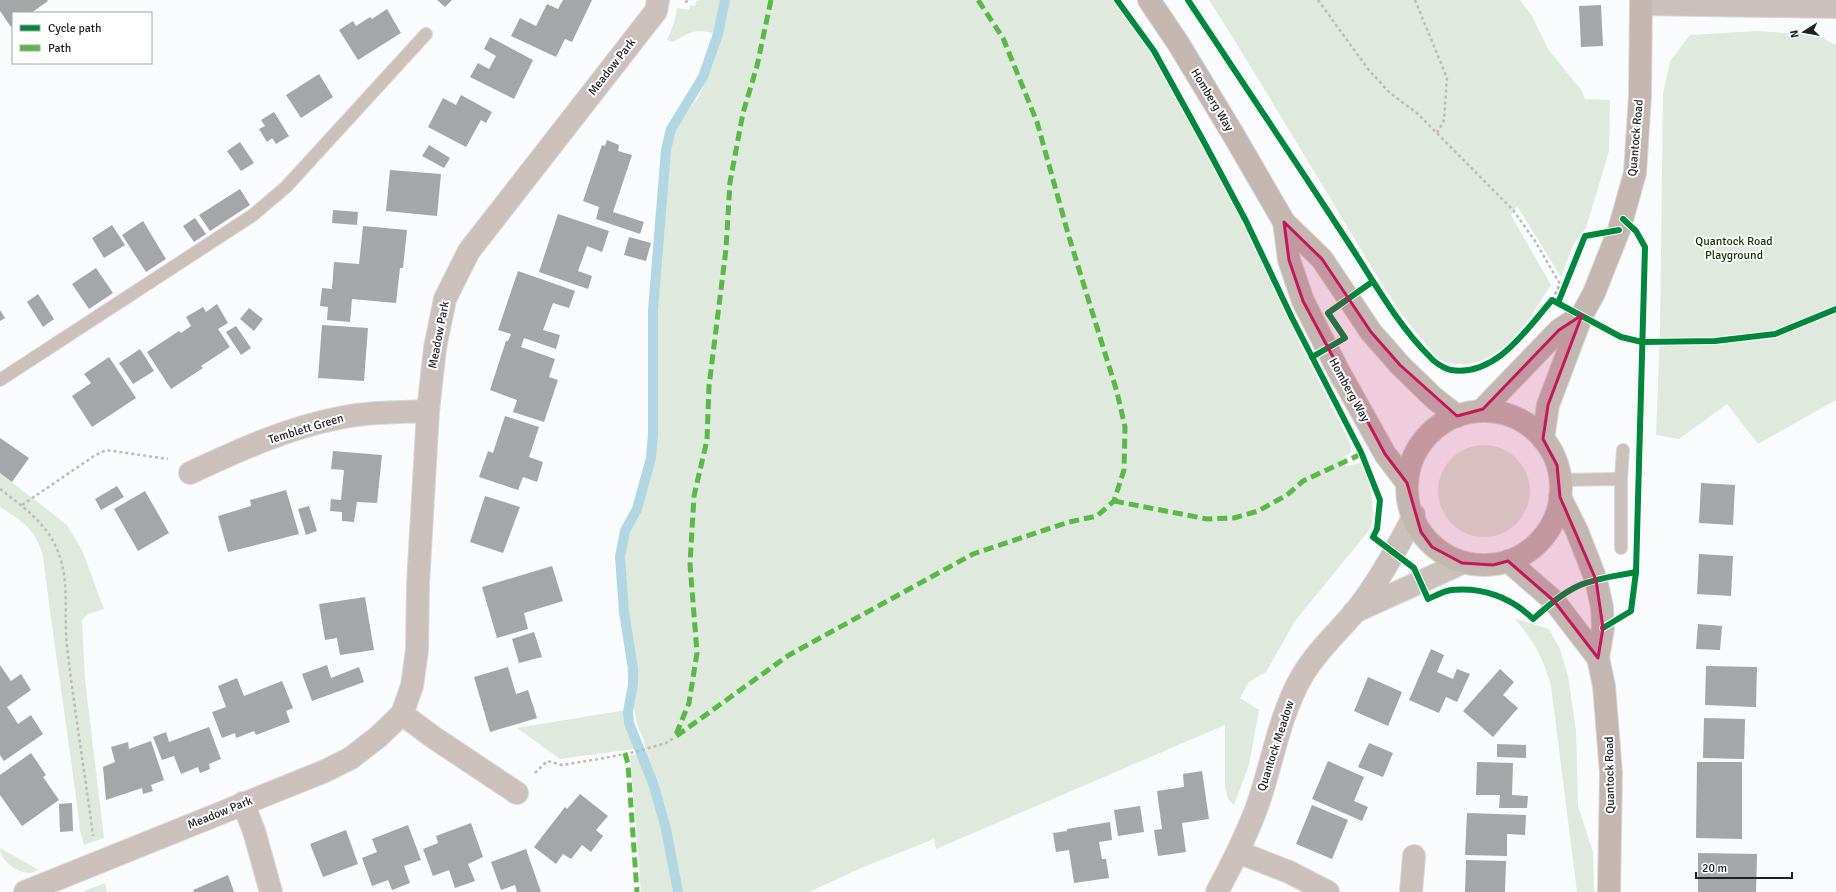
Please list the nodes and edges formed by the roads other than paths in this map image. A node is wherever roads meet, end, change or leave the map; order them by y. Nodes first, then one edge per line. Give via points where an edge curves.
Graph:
1 (658, 0) edge
2 (1149, 0) edge
3 (1641, 2) edge
4 (1836, 7) edge
5 (426, 34) dead end
6 (1284, 222) junction
7 (1582, 315) junction
8 (0, 380) edge
9 (1483, 409) junction
10 (428, 411) junction
11 (1457, 416) junction
12 (1543, 439) junction
13 (1623, 450) dead end
14 (190, 473) road end
15 (1621, 479) junction
16 (1407, 483) junction
17 (1560, 488) junction
18 (1414, 515) junction
19 (1621, 548) dead end
20 (1508, 561) junction
21 (1462, 563) junction
22 (1354, 612) junction
23 (1598, 658) junction
24 (402, 714) junction
25 (517, 792) road end
26 (243, 803) junction
27 (1238, 852) junction
28 (1414, 856) dead end
29 (25, 892) edge
30 (271, 892) edge
31 (1217, 892) edge
32 (1328, 892) edge
33 (1411, 892) edge
34 (1608, 892) edge

1 - 10 street, Meadow Park via 656,11 469,251 445,299 435,348
2 - 6 main road, Homberg Way via 1230,128
3 - 4 street
3 - 7 main road, Quantock Road via 1640,96 1635,173 1619,230 1594,293
5 - 8 lane via 286,187 253,215
6 - 11 main road, Homberg Way via 1322,259 1371,332 1400,366
6 - 16 main road, Homberg Way via 1289,260 1303,301 1385,454
7 - 9 main road, Quantock Road via 1558,330
7 - 12 main road, Quantock Road via 1548,405
9 - 11 main road
9 - 12 main road, Quantock Road via 1511,413 1526,422
10 - 14 street, Temblett Green via 374,413 339,418 288,432
10 - 24 street, Meadow Park via 418,584 417,650 412,686
11 - 16 main road via 1430,434 1419,447 1411,464
12 - 17 main road, Quantock Road via 1553,452
13 - 15 lane
15 - 17 lane
15 - 19 lane
16 - 18 main road
17 - 20 main road via 1555,516 1548,531 1533,548
17 - 23 main road, Quantock Road via 1596,580 1602,607 1603,628
18 - 21 main road via 1421,532 1432,547
18 - 22 street, Quantock Meadow via 1395,553
20 - 21 main road via 1493,564
20 - 23 main road, Quantock Road via 1554,601
21 - 22 street, Quantock Meadow
22 - 27 street, Quantock Meadow via 1321,648 1302,675 1286,707 1258,805
23 - 34 main road, Quantock Road via 1604,686 1611,773
24 - 25 street
24 - 26 street, Meadow Park via 351,758
26 - 29 street, Meadow Park
26 - 30 street via 254,831
27 - 31 street, Quantock Meadow
27 - 32 street via 1289,872
28 - 33 street

